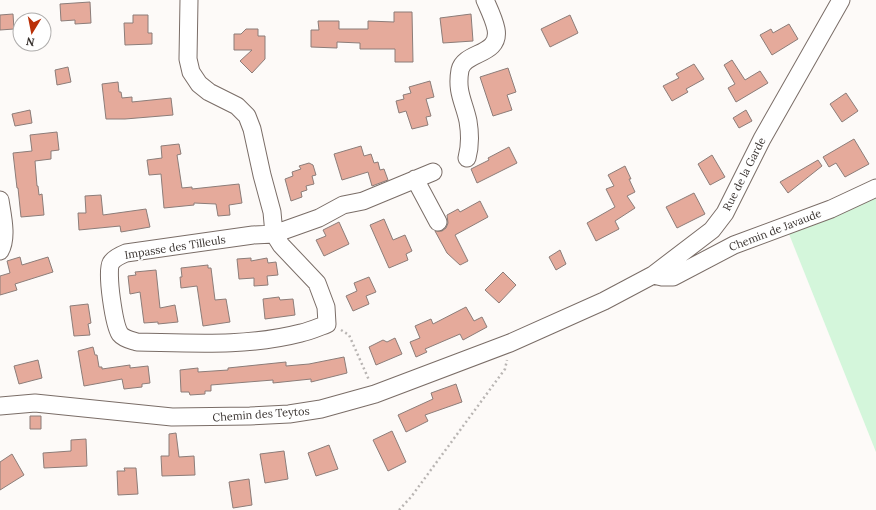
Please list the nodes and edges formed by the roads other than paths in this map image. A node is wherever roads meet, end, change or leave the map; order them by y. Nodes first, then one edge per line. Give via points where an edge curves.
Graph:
1 (189, 0) edge
2 (486, 0) edge
3 (841, 0) edge
4 (467, 158) dead end
5 (433, 172) dead end
6 (415, 179) junction
7 (876, 188) edge
8 (0, 200) edge
9 (438, 222) dead end
10 (274, 234) junction
11 (0, 251) edge
12 (653, 275) junction
13 (555, 323) joint
14 (0, 406) edge

1 - 10 street via 188,59 191,72 199,84 209,92 237,106 247,116 272,212
2 - 4 street via 496,30 494,42 486,51 467,59 460,68 459,94 469,128
3 - 12 street, Rue de la Garde via 762,139 725,213 712,230
5 - 6 street
6 - 9 street
6 - 10 street
7 - 12 street, Chemin de Javaude via 831,209 734,245 673,277 662,278
8 - 11 street via 4,238
10 - 10 street, Impasse des Tilleuls via 317,283 326,306 327,324 302,333 270,339 224,343 137,342 120,334 109,272 111,262 117,257 126,253
12 - 13 street, Rue de la Garde
13 - 14 street, Chemin des Teytos via 510,344 375,394 321,409 289,414 172,417 34,403

